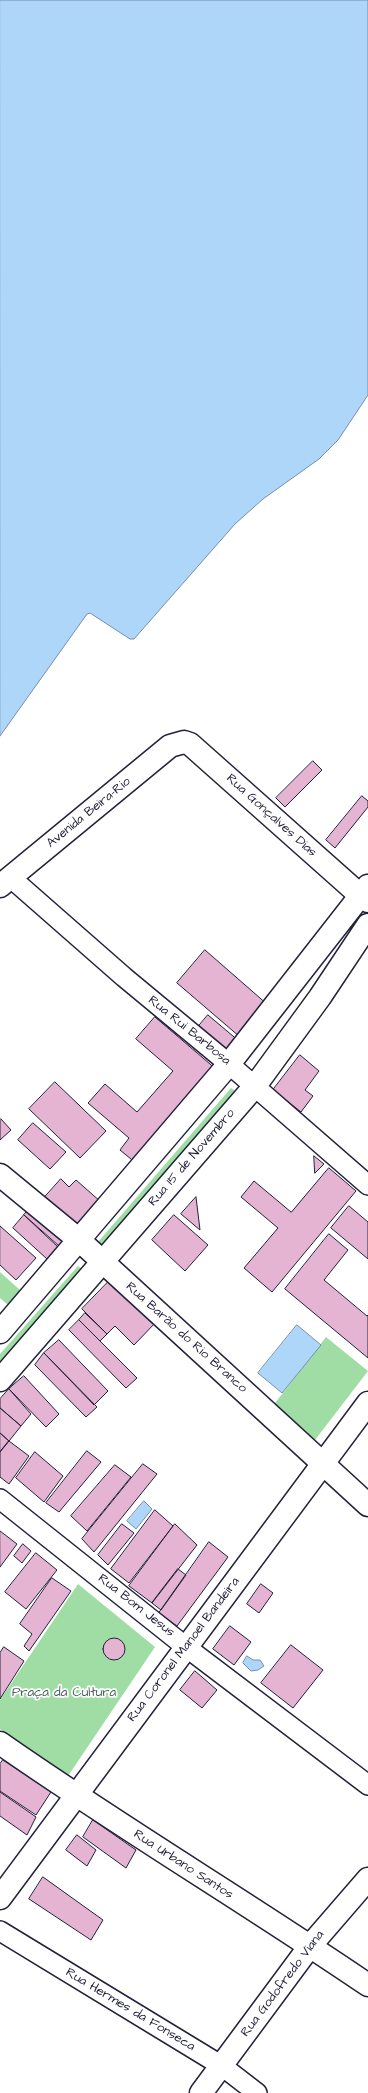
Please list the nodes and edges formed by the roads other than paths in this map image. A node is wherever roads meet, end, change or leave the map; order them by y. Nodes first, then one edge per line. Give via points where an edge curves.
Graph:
1 (179, 742) joint
2 (5, 881) edge
3 (366, 895) edge
4 (368, 925) edge
5 (230, 1064) junction
6 (255, 1086) junction
7 (0, 1175) edge
8 (368, 1185) edge
9 (79, 1240) junction
10 (102, 1262) junction
11 (0, 1332) edge
12 (0, 1380) edge
13 (368, 1403) edge
14 (324, 1464) junction
15 (0, 1499) edge
16 (368, 1505) edge
17 (186, 1647) junction
18 (0, 1743) edge
19 (368, 1785) edge
20 (76, 1796) junction
21 (368, 1879) edge
22 (0, 1898) edge
23 (0, 1931) edge
24 (310, 1946) junction
25 (368, 1985) edge
26 (222, 2066) junction
27 (201, 2093) edge
28 (257, 2093) edge

1 - 2 main road, Avenida Beira-Rio via 170,746
1 - 3 main road, Rua Gonçalves Dias via 190,744
2 - 5 street, Rua Rui Barbosa
3 - 5 main road
4 - 6 main road, Rua 15 de Novembro via 320,997
5 - 6 street, Rua Rui Barbosa
5 - 9 main road
6 - 8 street, Rua Rui Barbosa
6 - 10 main road, Rua 15 de Novembro
7 - 9 main road, Rua Barão do Rio Branco
9 - 10 main road, Rua Barão do Rio Branco
9 - 11 main road
10 - 12 main road, Rua 15 de Novembro
10 - 14 main road, Rua Barão do Rio Branco
13 - 14 main road, Rua Coronel Manoel Bandeira
14 - 16 main road, Rua Barão do Rio Branco
14 - 17 main road, Rua Coronel Manoel Bandeira
15 - 17 street, Rua Bom Jesus
17 - 19 street, Rua Bom Jesus
17 - 20 main road, Rua Coronel Manoel Bandeira
18 - 20 main road, Rua Urbano Santos
20 - 22 main road, Rua Coronel Manoel Bandeira
20 - 24 main road, Rua Urbano Santos
21 - 24 main road, Rua Godofredo Viana
23 - 26 street, Rua Hermes da Fonseca
24 - 25 main road, Rua Urbano Santos
24 - 26 main road, Rua Godofredo Viana
26 - 27 main road, Rua Godofredo Viana
26 - 28 street, Rua Hermes da Fonseca

